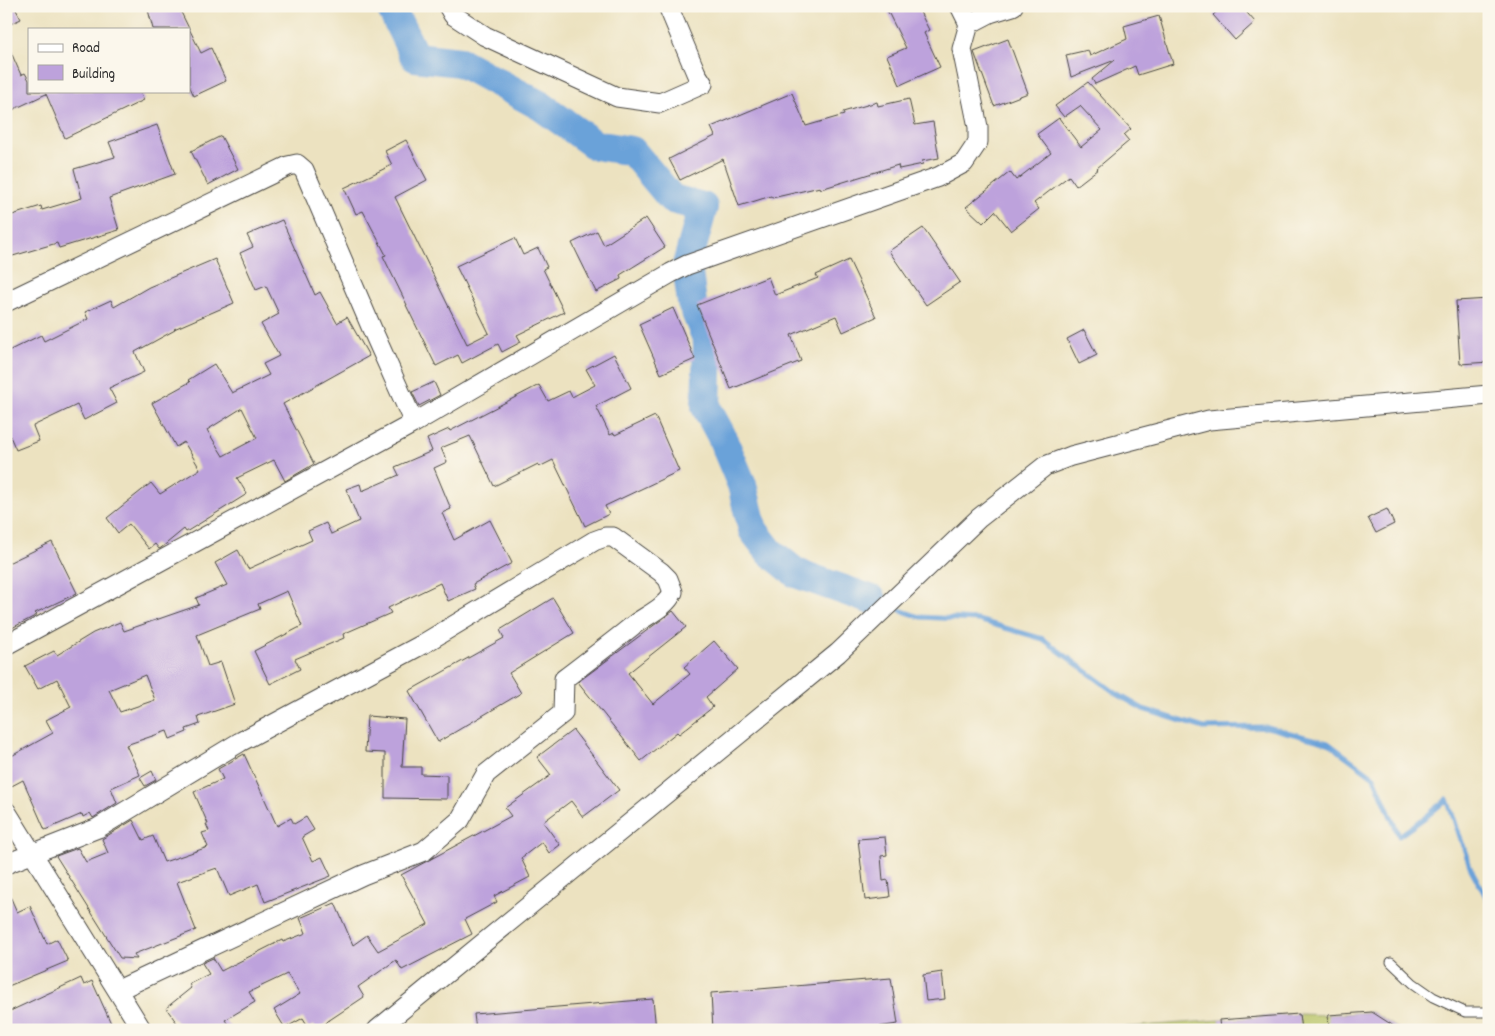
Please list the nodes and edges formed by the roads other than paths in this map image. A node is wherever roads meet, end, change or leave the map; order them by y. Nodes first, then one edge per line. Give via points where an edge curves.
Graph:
1 (448, 6) edge
2 (668, 6) edge
3 (960, 6) edge
4 (1012, 6) edge
5 (969, 24) junction
6 (6, 302) edge
7 (1489, 395) edge
8 (414, 423) junction
9 (6, 645) edge
10 (6, 811) edge
11 (33, 853) junction
12 (6, 864) edge
13 (1390, 962) dead end
14 (118, 990) junction
15 (1489, 1012) edge
16 (142, 1030) edge
17 (377, 1030) edge

1 - 2 street via 453,15 485,36 617,96 660,103 703,84
3 - 5 street
4 - 5 street
5 - 8 street via 962,49 978,127 978,142 964,163 938,177 679,269
6 - 8 street via 297,164 304,170
7 - 17 street via 1209,420 1071,456 1045,466 979,518 838,653
8 - 9 street
10 - 11 street
11 - 12 street
11 - 14 street
11 - 14 street via 98,828 240,742 423,644 600,539 613,537 668,578 673,592 671,597 564,679 563,713 486,774 460,820 424,851 363,875
13 - 15 lane via 1433,998 1464,1012
14 - 16 street

